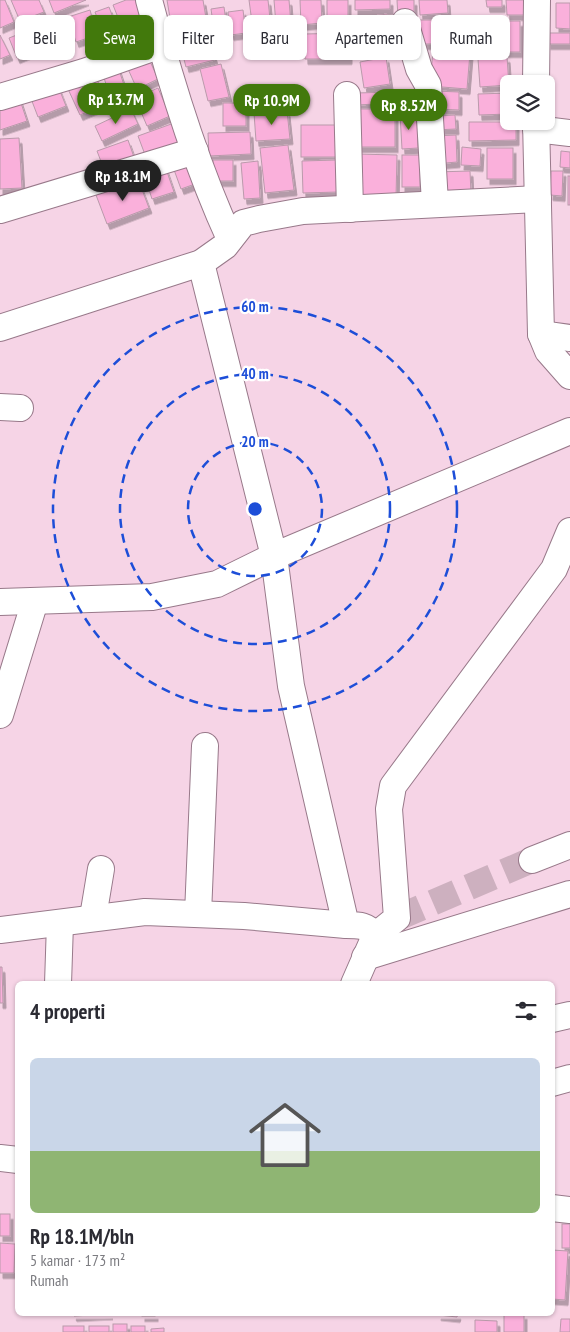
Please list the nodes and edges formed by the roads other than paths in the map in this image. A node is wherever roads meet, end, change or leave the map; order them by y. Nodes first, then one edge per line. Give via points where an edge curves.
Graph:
1 (149, 0) edge
2 (537, 0) edge
3 (161, 45) junction
4 (416, 60) edge
5 (536, 75) edge
6 (347, 95) dead end
7 (0, 97) edge
8 (555, 129) edge
9 (536, 130) edge
10 (570, 133) edge
11 (195, 151) junction
12 (538, 199) junction
13 (435, 203) junction
14 (350, 208) junction
15 (0, 210) edge
16 (230, 240) junction
17 (200, 263) junction
18 (0, 328) edge
19 (541, 334) junction
20 (570, 338) edge
21 (570, 376) edge
22 (570, 431) edge
23 (570, 531) edge
24 (274, 556) junction
25 (562, 573) edge
26 (35, 601) junction
27 (0, 602) edge
28 (3, 706) edge
29 (205, 746) dead end
30 (570, 845) edge
31 (532, 860) tunnel mouth
32 (101, 869) dead end
33 (570, 894) edge
34 (198, 914) junction
35 (92, 918) junction
36 (60, 923) junction
37 (346, 925) junction
38 (0, 930) edge
39 (370, 947) junction
40 (58, 981) edge
41 (355, 981) edge
42 (570, 1014) edge
43 (555, 1018) edge
44 (570, 1078) edge
45 (555, 1082) edge
46 (0, 1158) edge
47 (15, 1160) edge
48 (555, 1208) edge
49 (570, 1210) edge

1 - 3 street
2 - 5 street
3 - 7 street
3 - 11 street
4 - 13 street via 428,85
6 - 14 street
8 - 10 street
9 - 12 street
11 - 15 street
11 - 16 street via 205,186
12 - 13 street
12 - 19 street
13 - 14 street
14 - 16 street via 303,211 243,223
16 - 17 street
17 - 18 street
17 - 24 street
19 - 20 street
19 - 21 street via 548,351
22 - 24 street
23 - 25 street
24 - 26 street via 217,584 152,597
24 - 37 street via 294,698
25 - 39 street via 393,786 389,809 397,918
26 - 27 street
26 - 28 street
29 - 34 street
30 - 31 street
32 - 35 street
33 - 39 street
34 - 35 street via 145,912
34 - 37 street
35 - 36 street
36 - 38 street
36 - 40 street
37 - 39 street via 368,928
39 - 41 street
42 - 43 street
44 - 45 street
46 - 47 street
48 - 49 street

